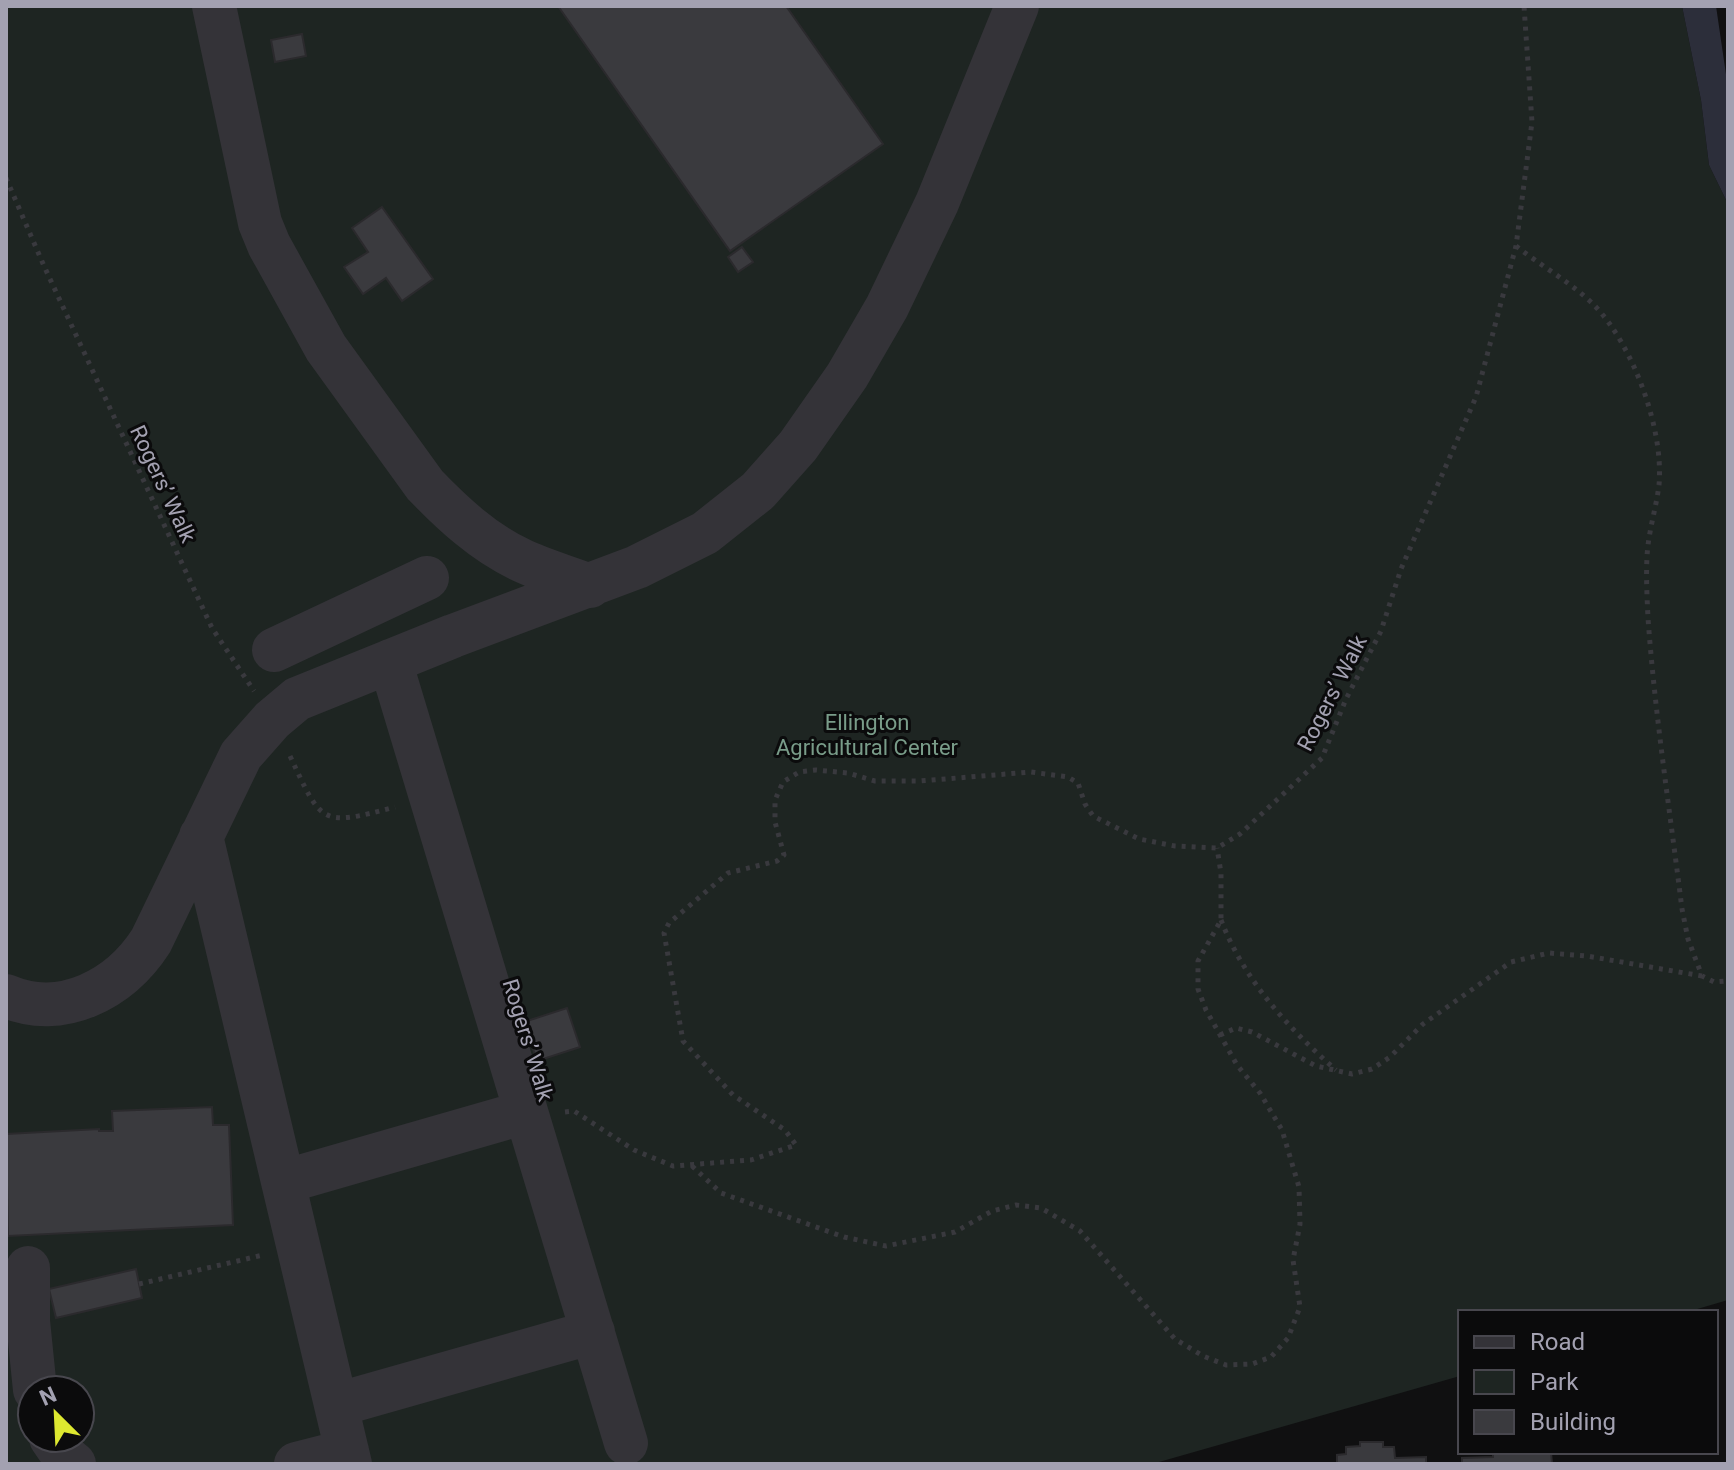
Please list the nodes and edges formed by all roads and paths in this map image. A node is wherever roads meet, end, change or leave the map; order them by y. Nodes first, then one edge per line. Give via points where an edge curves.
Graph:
1 (214, 6) edge
2 (1017, 6) edge
3 (1524, 6) edge
4 (6, 178) edge
5 (1516, 246) junction
6 (427, 578) dead end
7 (590, 586) junction
8 (274, 650) dead end
9 (390, 661) junction
10 (272, 720) junction
11 (431, 797) junction
12 (201, 836) junction
13 (1217, 848) junction
14 (1221, 920) junction
15 (1702, 976) junction
16 (1728, 981) edge
17 (6, 996) edge
18 (1220, 1035) junction
19 (1336, 1071) junction
20 (543, 1113) junction
21 (691, 1166) junction
22 (283, 1182) junction
23 (298, 1247) junction
24 (28, 1268) dead end
25 (139, 1284) dead end
26 (593, 1332) junction
27 (33, 1374) edge
28 (336, 1405) junction
29 (626, 1443) dead end
30 (349, 1458) edge
31 (296, 1464) edge

1 - 7 street via 260,223 326,348 443,504 501,550
2 - 7 street via 937,203 887,307 798,446 758,491 705,533
3 - 5 path, Rogers’ Walk via 1532,122
4 - 10 path, Rogers’ Walk via 212,628
5 - 13 path, Rogers’ Walk via 1476,397 1401,569 1381,631 1322,758 1240,834
5 - 15 path via 1594,305 1619,340 1645,396 1659,482 1647,556 1655,699 1682,909
6 - 8 street
7 - 9 street
9 - 10 street via 297,699
9 - 11 street
10 - 11 path, Rogers’ Walk via 305,790 322,813 354,818
10 - 12 street via 241,755
11 - 20 street
12 - 17 street via 151,941 126,973 59,1004
12 - 22 street
13 - 14 path
13 - 21 path, Rogers’ Walk via 1139,839 1093,816 1078,783 1068,777 1031,772 875,781 848,773 799,772 783,782 775,800 784,855 728,873 664,933 683,1041 733,1095 785,1130 796,1145 751,1160
14 - 18 path via 1198,961 1198,989
14 - 19 path via 1237,957 1272,1005
15 - 16 path
15 - 19 path via 1549,953 1511,962 1423,1024 1372,1069
18 - 19 path via 1236,1028 1252,1032
18 - 21 path via 1282,1130 1299,1187 1300,1224 1293,1260 1300,1307 1288,1338 1271,1357 1252,1364 1226,1365 1175,1339 1080,1231 1041,1208 1016,1205 992,1211 955,1232 886,1246 844,1237 721,1193
20 - 21 path, Rogers’ Walk via 574,1111 651,1159
20 - 22 street
20 - 26 street
22 - 23 street
23 - 25 path
23 - 28 street
24 - 27 street
26 - 28 street
26 - 29 street
28 - 30 street
30 - 31 street

